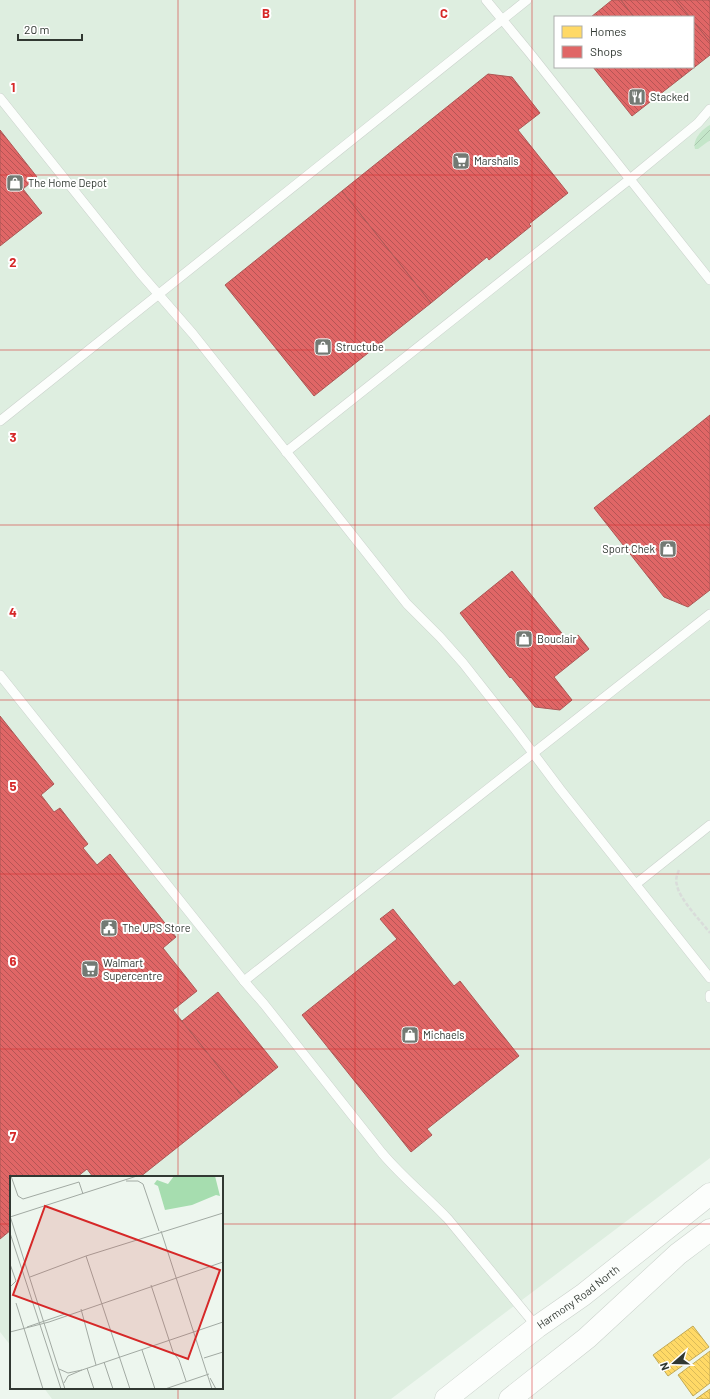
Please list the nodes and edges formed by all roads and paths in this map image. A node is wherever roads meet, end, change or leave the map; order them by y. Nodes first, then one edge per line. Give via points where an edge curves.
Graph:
1 (486, 0) edge
2 (527, 0) edge
3 (502, 20) junction
4 (0, 98) edge
5 (710, 109) edge
6 (630, 179) junction
7 (710, 280) edge
8 (159, 294) junction
9 (0, 421) edge
10 (286, 452) junction
11 (710, 614) edge
12 (0, 675) edge
13 (534, 754) junction
14 (710, 825) edge
15 (681, 866) dead end
16 (636, 884) junction
17 (710, 933) edge
18 (710, 978) edge
19 (244, 981) junction
20 (710, 995) edge
21 (710, 998) edge
22 (710, 1194) edge
23 (710, 1230) edge
24 (537, 1327) junction
25 (446, 1399) edge
26 (510, 1399) edge

1 - 3 lane
2 - 3 lane
3 - 6 lane
3 - 8 lane
4 - 8 lane
5 - 6 lane via 698,123
6 - 7 lane
6 - 10 lane
8 - 9 lane
8 - 10 lane
10 - 13 lane via 407,604 463,663
11 - 13 lane
12 - 19 lane
13 - 16 lane
13 - 19 lane
14 - 16 lane
15 - 17 path via 676,882 678,890
16 - 18 lane
19 - 24 lane via 382,1153 448,1219
20 - 21 lane
22 - 24 main road, Harmony Road North
23 - 26 main road via 678,1254 587,1338
24 - 25 main road, Harmony Road North

